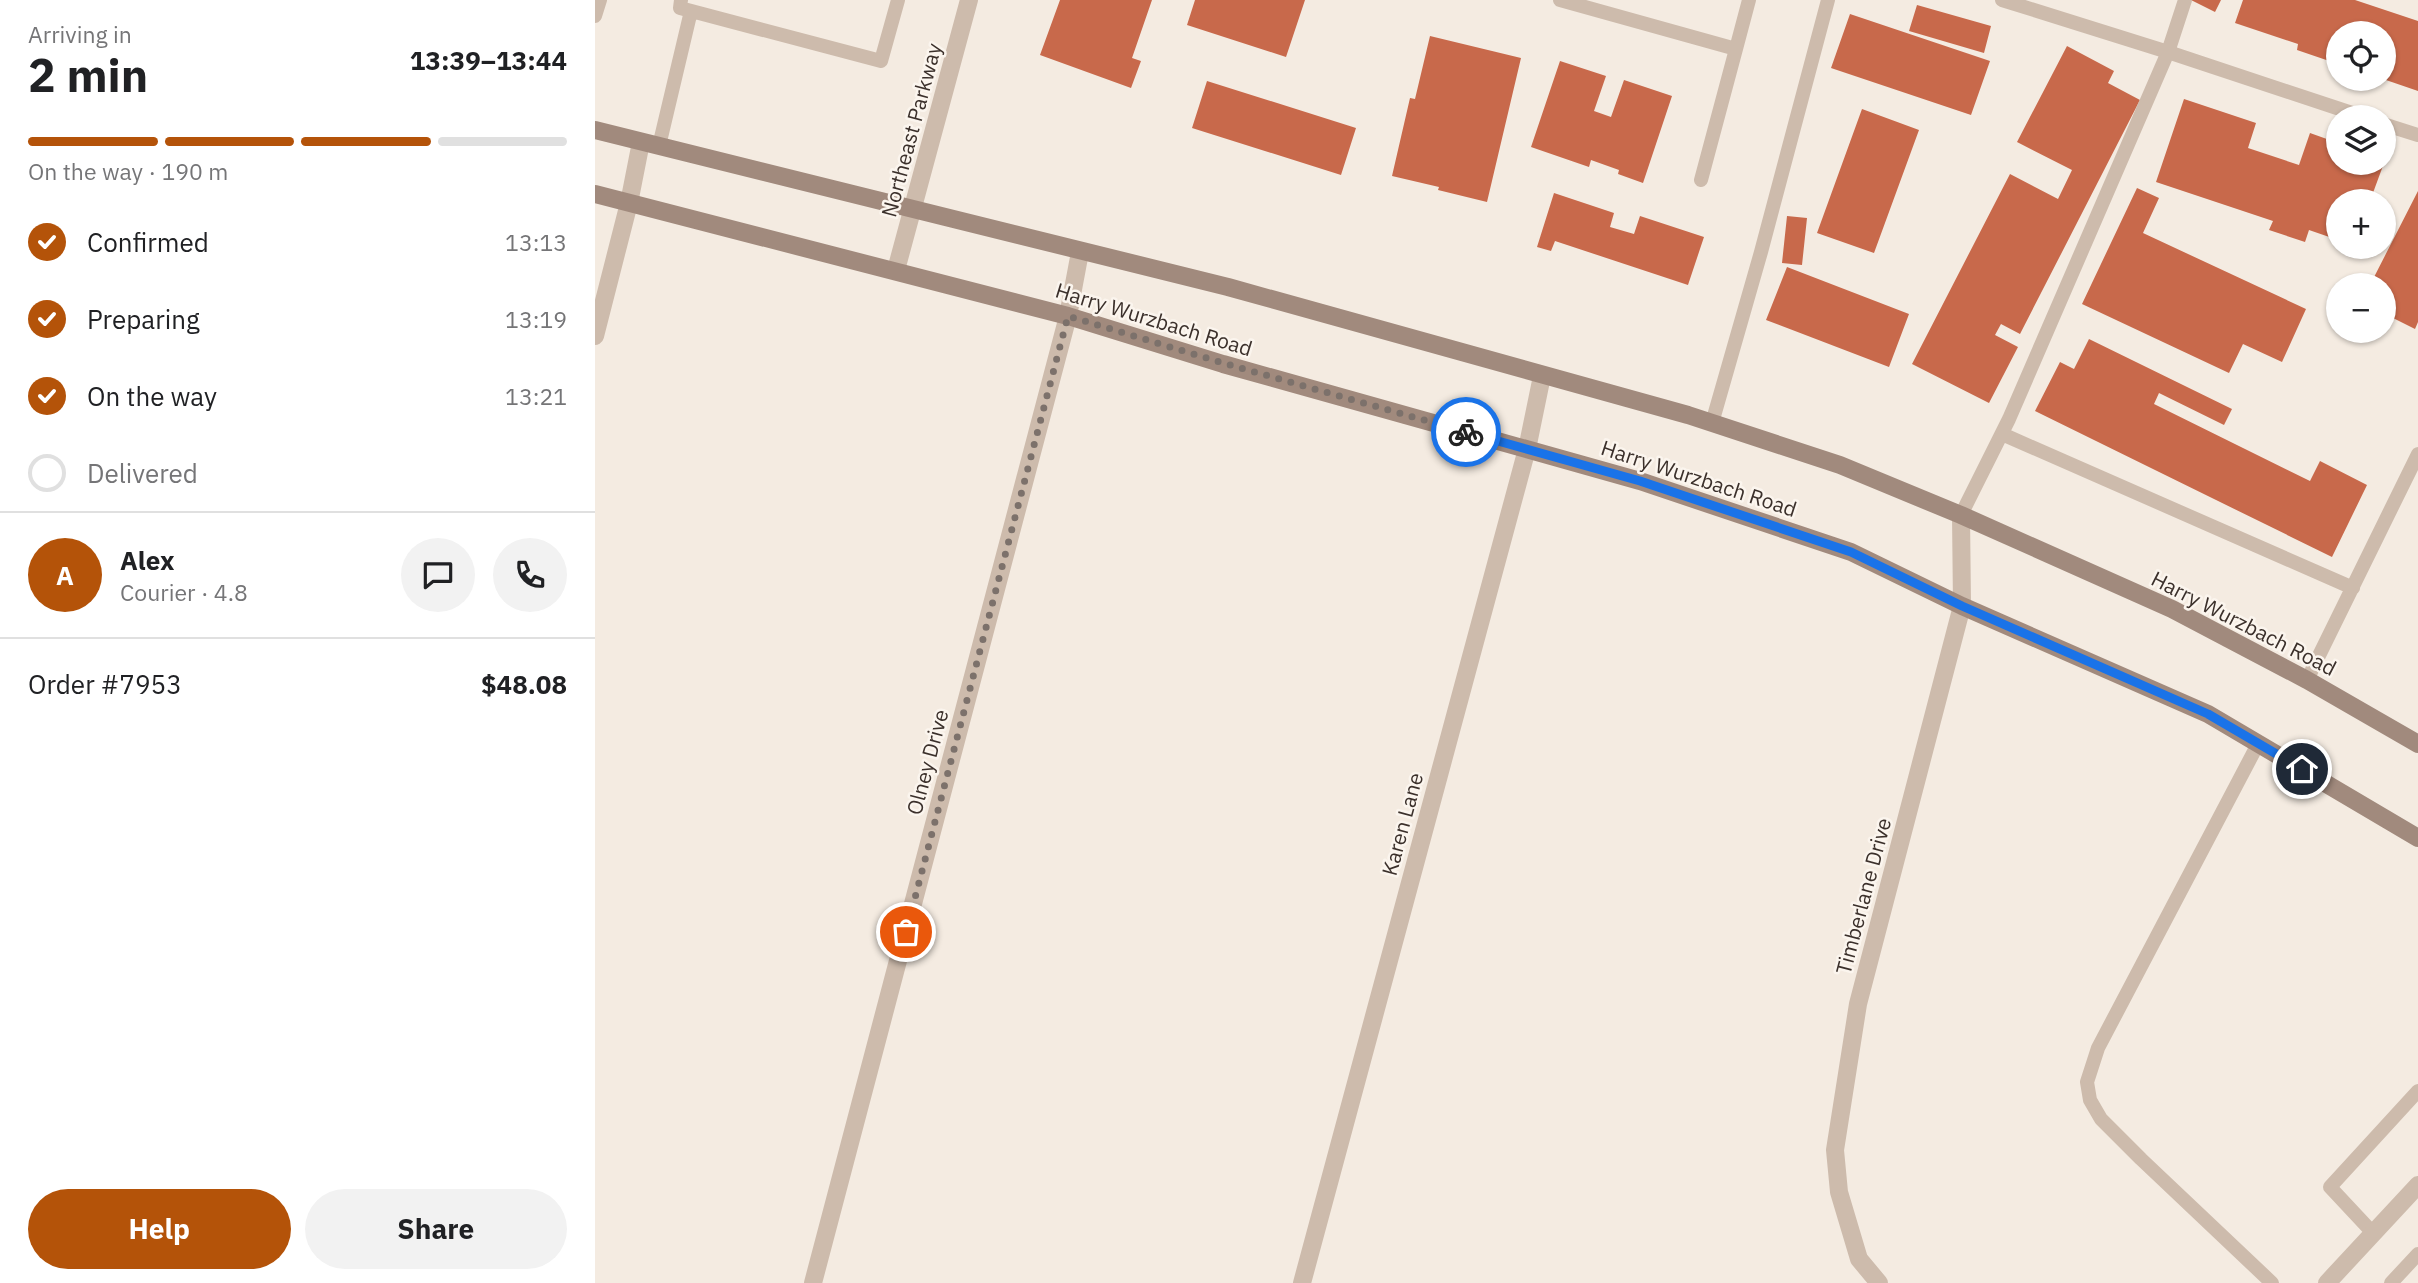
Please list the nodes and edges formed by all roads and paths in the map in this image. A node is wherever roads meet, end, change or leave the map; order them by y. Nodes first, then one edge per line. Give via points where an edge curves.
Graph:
1 (600, 0) edge
2 (898, 0) edge
3 (969, 0) edge
4 (1560, 0) edge
5 (1749, 0) edge
6 (1828, 0) edge
7 (2002, 0) edge
8 (2185, 0) edge
9 (686, 6) edge
10 (595, 16) edge
11 (1736, 49) junction
12 (2168, 52) junction
13 (2328, 105) edge
14 (2396, 128) edge
15 (595, 130) edge
16 (2418, 135) edge
17 (641, 142) junction
18 (659, 146) junction
19 (1701, 180) dead end
20 (595, 194) edge
21 (629, 203) junction
22 (914, 209) junction
23 (1080, 252) junction
24 (897, 270) junction
25 (1068, 316) junction
26 (595, 336) edge
27 (1542, 376) junction
28 (1712, 423) junction
29 (2001, 433) junction
30 (1527, 449) junction
31 (2418, 454) edge
32 (2413, 477) edge
33 (1961, 515) junction
34 (2353, 588) junction
35 (1962, 606) junction
36 (2307, 680) junction
37 (2258, 744) junction
38 (2418, 744) edge
39 (2418, 838) edge
40 (2418, 1091) edge
41 (2418, 1185) edge
42 (2373, 1233) junction
43 (2418, 1254) edge
44 (813, 1283) edge
45 (1302, 1283) edge
46 (1879, 1283) edge
47 (2272, 1283) edge
48 (2327, 1283) edge
49 (2391, 1283) edge

1 - 10 lane
2 - 9 lane via 881,61
3 - 22 street, Northeast Parkway
4 - 11 lane
5 - 11 lane
6 - 28 lane
7 - 12 lane
8 - 12 lane
9 - 18 lane
11 - 19 lane
12 - 13 lane
12 - 29 lane
14 - 16 lane
15 - 17 main road, Harry Wurzbach Road
17 - 18 main road, Harry Wurzbach Road
17 - 21 street
18 - 22 main road, Harry Wurzbach Road
20 - 21 main road, Harry Wurzbach Road
21 - 24 main road, Harry Wurzbach Road
21 - 26 street
22 - 23 main road, Harry Wurzbach Road
22 - 24 street, Northeast Parkway
23 - 25 street, Olney Drive
23 - 27 main road, Harry Wurzbach Road via 1228,287
24 - 25 main road, Harry Wurzbach Road
25 - 30 main road, Harry Wurzbach Road
25 - 44 street, Olney Drive
27 - 28 main road, Harry Wurzbach Road
27 - 30 street, Karen Lane
28 - 33 main road, Harry Wurzbach Road via 1840,465
29 - 33 lane
29 - 34 lane
30 - 35 main road, Harry Wurzbach Road via 1640,481 1851,552
30 - 45 street, Karen Lane
31 - 32 lane
32 - 34 lane
33 - 35 street, Timberlane Drive
33 - 36 main road, Harry Wurzbach Road via 2172,609
34 - 36 lane
35 - 37 main road, Harry Wurzbach Road via 2208,714
35 - 46 street, Timberlane Drive via 1858,1004 1835,1150 1839,1192 1859,1259
36 - 38 main road, Harry Wurzbach Road
37 - 39 main road, Harry Wurzbach Road
37 - 47 lane via 2098,1048 2087,1082 2090,1100 2101,1119
40 - 42 lane via 2330,1187
41 - 42 street
42 - 48 street
43 - 49 lane

